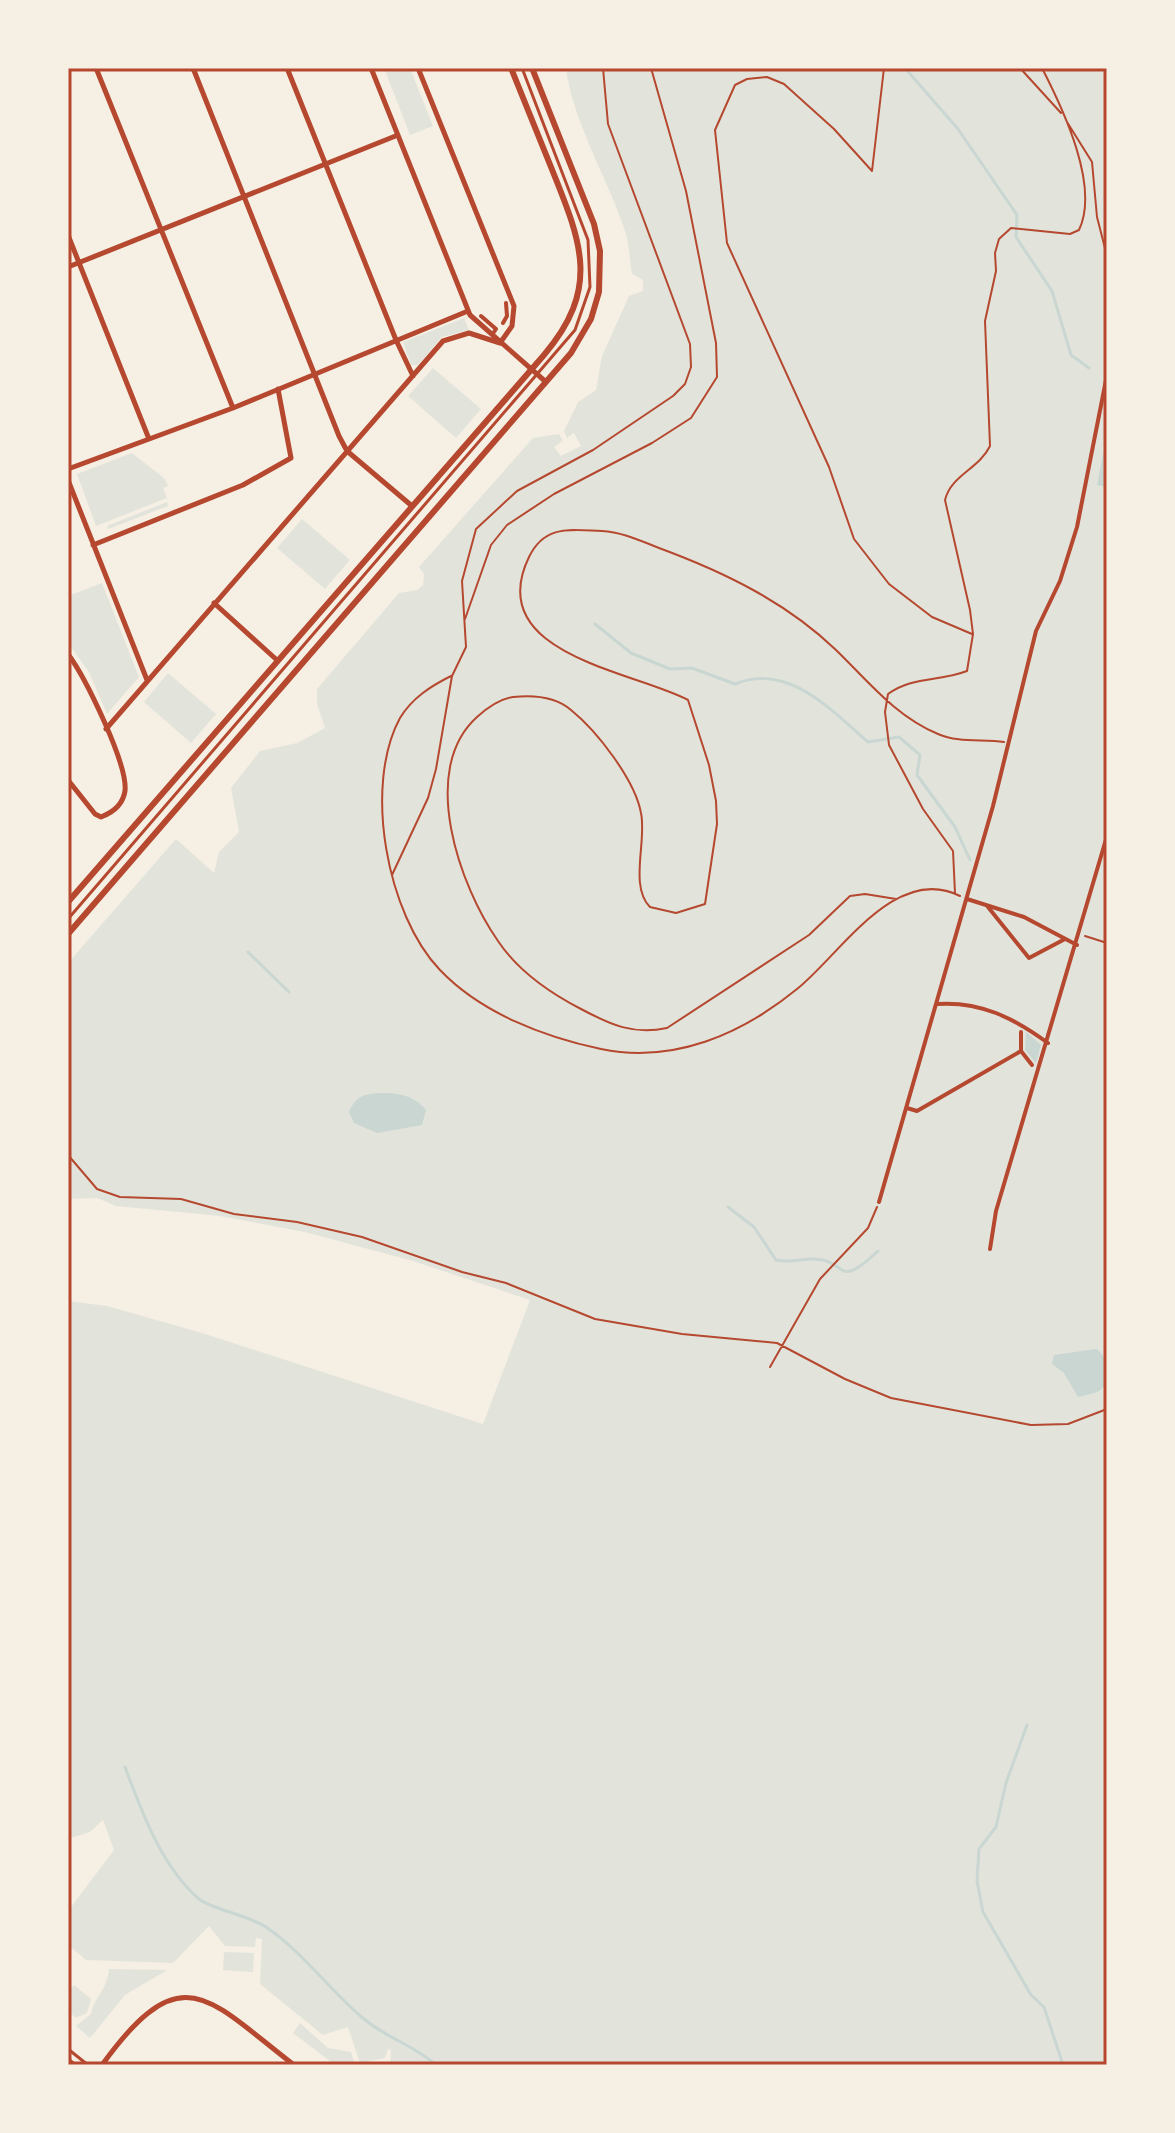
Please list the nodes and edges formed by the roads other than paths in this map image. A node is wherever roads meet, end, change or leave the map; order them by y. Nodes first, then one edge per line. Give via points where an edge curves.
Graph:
1 (96, 68) edge
2 (193, 68) edge
3 (287, 68) edge
4 (371, 68) edge
5 (418, 68) edge
6 (511, 68) edge
7 (522, 68) edge
8 (532, 68) edge
9 (398, 135) junction
10 (326, 164) junction
11 (243, 196) junction
12 (160, 230) junction
13 (68, 235) edge
14 (79, 263) junction
15 (68, 267) edge
16 (506, 303) dead end
17 (468, 311) junction
18 (481, 316) dead end
19 (396, 340) junction
20 (500, 343) junction
21 (531, 370) junction
22 (314, 374) junction
23 (1107, 375) edge
24 (413, 376) junction
25 (538, 376) junction
26 (546, 382) junction
27 (278, 389) junction
28 (233, 408) junction
29 (149, 439) junction
30 (347, 451) junction
31 (68, 469) edge
32 (68, 480) edge
33 (414, 505) junction
34 (93, 545) junction
35 (214, 603) junction
36 (68, 654) edge
37 (278, 662) junction
38 (147, 680) junction
39 (106, 729) junction
40 (68, 780) edge
41 (1107, 836) edge
42 (967, 899) junction
43 (68, 902) edge
44 (986, 905) junction
45 (68, 919) edge
46 (68, 934) edge
47 (1065, 939) junction
48 (1077, 945) junction
49 (937, 1004) junction
50 (1021, 1032) dead end
51 (1048, 1043) junction
52 (1021, 1051) junction
53 (1032, 1065) dead end
54 (907, 1108) junction
55 (879, 1202) road end
56 (990, 1249) dead end
57 (68, 2049) edge
58 (68, 2060) edge
59 (74, 2065) edge
60 (88, 2065) edge
61 (102, 2065) edge
62 (294, 2065) edge

1 - 12 street
2 - 11 street
3 - 10 street
4 - 9 street
5 - 20 street via 514,306 512,326
6 - 21 street via 576,231 582,259 570,319
7 - 25 lane via 583,223 591,266 580,319
8 - 26 street via 594,224 601,265 591,319
9 - 10 street
9 - 17 street
10 - 11 street
10 - 19 street
11 - 12 street
11 - 22 street
12 - 14 street
12 - 28 street
13 - 14 street
14 - 15 street
14 - 29 street
16 - 18 street via 506,324 495,330
17 - 19 street
17 - 20 street
19 - 22 street
19 - 24 street
20 - 21 street
20 - 24 street via 475,334 450,337
21 - 25 street
21 - 33 street
22 - 27 street
22 - 30 street
23 - 42 street via 1077,527 1036,631
24 - 30 street
25 - 26 street
25 - 45 lane
26 - 46 street
27 - 28 street
27 - 34 street via 291,458 243,485
28 - 29 street
29 - 31 street
30 - 33 street
30 - 35 street
32 - 34 street
33 - 37 street
34 - 38 street
35 - 37 street
35 - 38 street
36 - 39 street via 84,675
37 - 43 street
38 - 39 street
39 - 40 street via 125,783 120,805 101,817
41 - 48 street
42 - 44 street
42 - 49 street
44 - 47 street
44 - 47 street via 1029,958
47 - 48 street
48 - 51 street
49 - 51 street via 997,1012
49 - 54 street
50 - 52 street
51 - 56 street via 996,1211
52 - 53 street
52 - 54 street via 917,1111
54 - 55 street
57 - 60 lane
58 - 59 street
61 - 62 street via 151,2009 190,1998 224,2009

